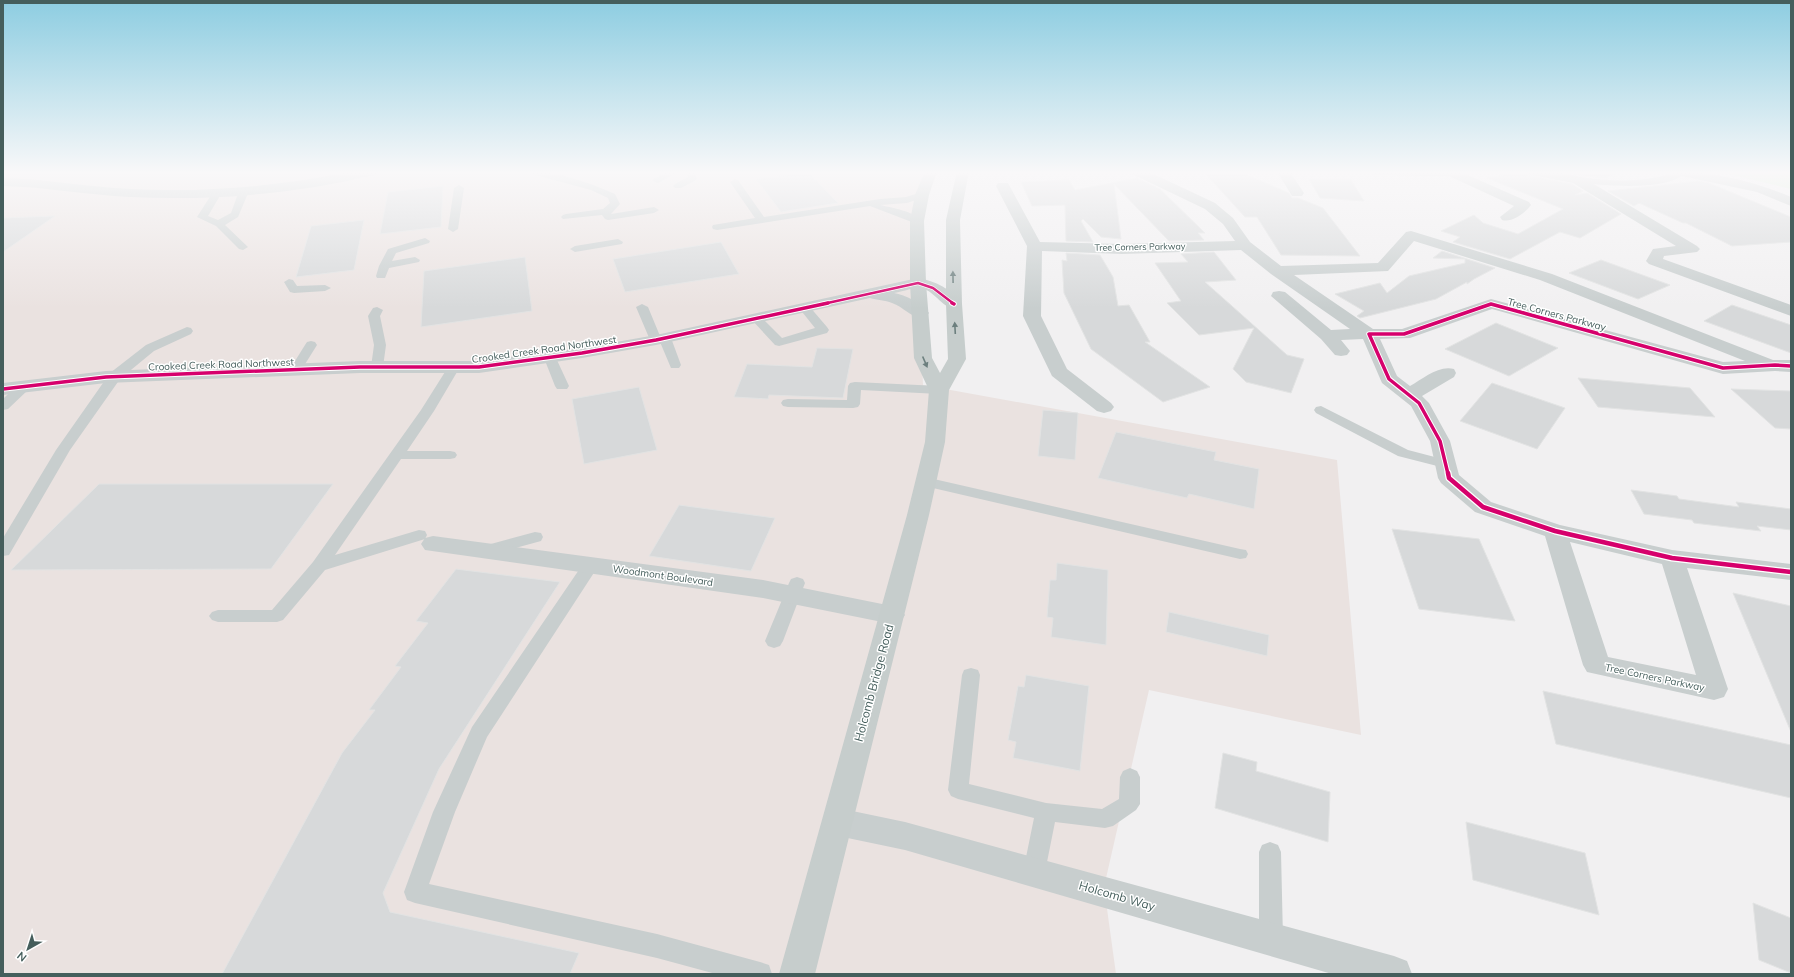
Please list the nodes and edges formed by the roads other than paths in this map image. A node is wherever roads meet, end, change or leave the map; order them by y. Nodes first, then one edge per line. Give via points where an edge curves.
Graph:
1 (202, 217) edge
2 (231, 217) edge
3 (456, 217) edge
4 (759, 217) edge
5 (796, 217) edge
6 (907, 217) edge
7 (918, 217) edge
8 (954, 217) edge
9 (1019, 217) edge
10 (1223, 217) edge
11 (1638, 217) edge
12 (761, 220) junction
13 (917, 222) junction
14 (219, 224) junction
15 (717, 227) dead end
16 (454, 229) dead end
17 (425, 241) dead end
18 (618, 242) dead end
19 (1245, 245) junction
20 (1035, 246) junction
21 (243, 247) dead end
22 (575, 249) dead end
23 (415, 260) dead end
24 (1277, 271) junction
25 (290, 282) dead end
26 (918, 283) junction
27 (325, 288) dead end
28 (867, 293) junction
29 (1279, 296) dead end
30 (954, 304) junction
31 (642, 307) dead end
32 (804, 308) junction
33 (377, 310) dead end
34 (1791, 311) edge
35 (920, 313) junction
36 (757, 319) junction
37 (187, 331) dead end
38 (1369, 334) junction
39 (1327, 335) junction
40 (660, 339) junction
41 (311, 345) dead end
42 (1341, 351) dead end
43 (550, 358) junction
44 (675, 365) dead end
45 (1782, 366) edge
46 (377, 367) junction
47 (454, 367) junction
48 (296, 369) junction
49 (1447, 373) dead end
50 (115, 376) junction
51 (562, 386) dead end
52 (23, 387) junction
53 (3, 390) edge
54 (939, 390) junction
55 (1409, 395) junction
56 (788, 402) dead end
57 (3, 406) edge
58 (1104, 407) dead end
59 (1321, 410) dead end
60 (396, 455) junction
61 (450, 455) dead end
62 (1445, 464) junction
63 (925, 482) junction
64 (1555, 532) junction
65 (420, 536) joint
66 (535, 537) dead end
67 (3, 551) edge
68 (485, 551) junction
69 (1240, 554) dead end
70 (1672, 558) junction
71 (591, 565) junction
72 (319, 566) junction
73 (1791, 572) edge
74 (794, 589) junction
75 (892, 615) junction
76 (218, 616) dead end
77 (774, 641) dead end
78 (971, 675) dead end
79 (1130, 776) dead end
80 (1046, 812) junction
81 (838, 822) junction
82 (1270, 852) dead end
83 (1034, 872) junction
84 (1271, 939) junction
85 (760, 974) edge
86 (797, 974) edge
87 (1394, 974) edge

1 - 14 lane
2 - 14 lane
3 - 16 lane
4 - 12 lane
5 - 12 lane
6 - 13 lane
7 - 13 main road
30 -> 8 main road, Holcomb Bridge Road
9 - 20 street
10 - 19 street
11 - 34 street via 1692,249 1658,252 1654,261
12 - 15 lane
13 - 26 main road
14 - 21 lane
17 - 23 lane via 392,251 383,271
18 - 22 lane
19 - 20 street, Tree Corners Parkway via 1122,249
19 - 24 street
20 - 58 street via 1032,316 1059,372
24 - 38 street
24 - 45 street, Tree Corners Parkway via 1382,268 1410,235 1546,277
25 - 27 lane via 294,290
26 - 28 street, Crooked Creek Road Northwest
26 - 30 street, Crooked Creek Road Northwest via 938,289
26 - 35 main road
28 - 32 street, Crooked Creek Road Northwest
28 - 35 street, Crooked Creek Road Northwest via 898,299
29 - 39 street
54 -> 30 main road, Holcomb Bridge Road via 957,359
31 - 40 lane
32 - 36 street, Crooked Creek Road Northwest
32 - 36 lane via 823,330 778,342
33 - 46 lane via 374,316 380,345
35 -> 54 main road via 923,358
36 - 40 street, Crooked Creek Road Northwest
37 - 50 lane via 150,348
38 - 39 street, Tree Corners Parkway
38 - 45 street, Tree Corners Parkway via 1404,334 1491,304 1723,368
38 - 55 street via 1390,379
39 - 42 street
40 - 43 street, Crooked Creek Road Northwest
40 - 44 lane
41 - 48 lane
43 - 47 street, Crooked Creek Road Northwest via 479,367
43 - 51 lane
46 - 47 street, Crooked Creek Road Northwest
46 - 48 street, Crooked Creek Road Northwest
47 - 60 lane
48 - 50 street, Crooked Creek Road Northwest
49 - 55 street
50 - 52 street, Crooked Creek Road Northwest
50 - 67 lane via 63,450
52 - 53 street, Crooked Creek Road Northwest
52 - 57 lane
54 - 56 lane via 855,386 853,404
54 - 63 main road, Holcomb Bridge Road via 935,442
55 - 62 street via 1419,404 1440,441
59 - 62 lane via 1403,452
60 - 61 lane
60 - 72 lane
62 - 64 street via 1449,478 1483,507
63 - 69 lane
63 - 75 main road, Holcomb Bridge Road
64 - 70 street
64 - 70 street, Tree Corners Parkway via 1597,664 1714,689
65 - 68 street, Woodmont Boulevard
65 - 72 lane
66 - 68 lane
68 - 71 street, Woodmont Boulevard
70 - 73 street
71 - 74 street, Woodmont Boulevard via 763,589
71 - 85 lane via 479,733 444,812 415,892 657,946
72 - 76 lane via 277,616
74 - 75 street, Woodmont Boulevard
74 - 77 lane
75 - 81 main road, Holcomb Bridge Road
78 - 80 lane via 958,790
79 - 80 lane via 1129,804 1105,819
80 - 83 lane
81 - 83 street, Holcomb Way via 905,836
81 - 86 main road, Holcomb Bridge Road
82 - 84 lane
83 - 84 street, Holcomb Way
84 - 87 street, Holcomb Way

